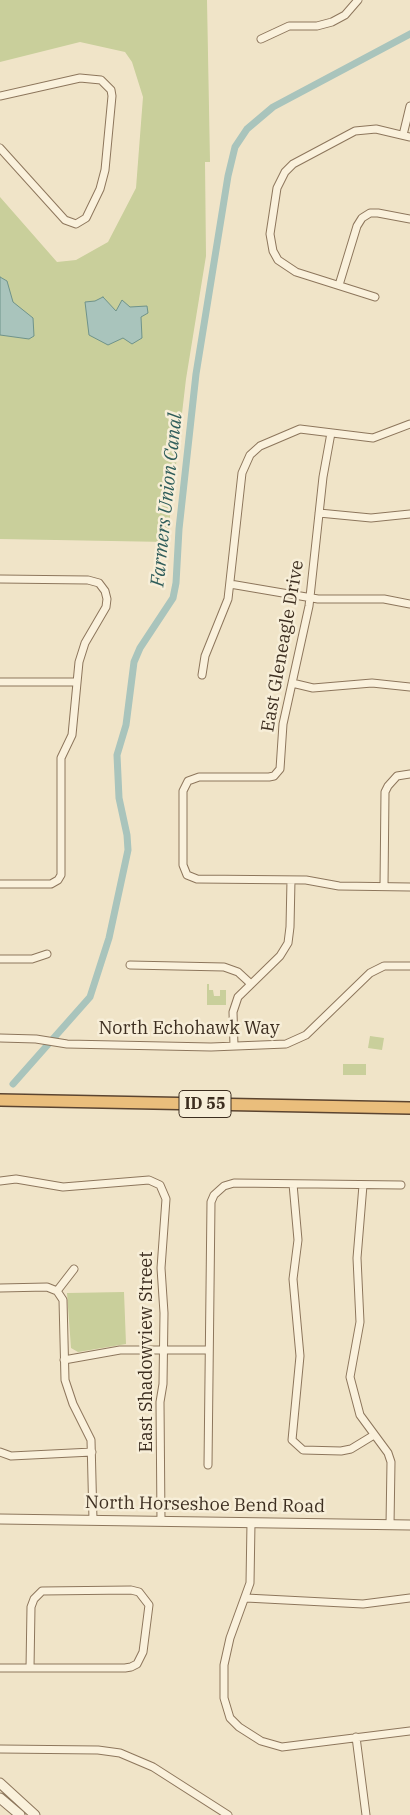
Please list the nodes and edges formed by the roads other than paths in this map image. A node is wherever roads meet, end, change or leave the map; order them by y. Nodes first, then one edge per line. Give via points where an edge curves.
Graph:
1 (358, 0) edge
2 (261, 39) dead end
3 (0, 96) edge
4 (410, 106) edge
5 (406, 136) edge
6 (0, 148) edge
7 (410, 219) edge
8 (339, 285) junction
9 (375, 296) dead end
10 (410, 424) edge
11 (331, 433) junction
12 (319, 513) junction
13 (410, 514) edge
14 (0, 579) edge
15 (230, 584) junction
16 (310, 598) junction
17 (410, 604) edge
18 (202, 675) dead end
19 (0, 682) edge
20 (76, 682) junction
21 (292, 684) junction
22 (410, 687) edge
23 (410, 774) edge
24 (291, 880) junction
25 (0, 884) edge
26 (384, 886) junction
27 (410, 887) edge
28 (47, 954) dead end
29 (0, 959) edge
30 (130, 965) dead end
31 (410, 966) edge
32 (251, 984) junction
33 (0, 1038) edge
34 (234, 1046) junction
35 (0, 1100) edge
36 (410, 1108) edge
37 (0, 1181) edge
38 (293, 1184) junction
39 (362, 1184) junction
40 (400, 1185) dead end
41 (74, 1270) dead end
42 (0, 1288) edge
43 (57, 1291) junction
44 (164, 1350) junction
45 (210, 1350) junction
46 (64, 1360) junction
47 (374, 1436) junction
48 (0, 1452) edge
49 (92, 1452) junction
50 (208, 1465) dead end
51 (0, 1519) edge
52 (93, 1520) junction
53 (161, 1521) junction
54 (252, 1523) junction
55 (390, 1525) junction
56 (410, 1525) edge
57 (246, 1598) junction
58 (410, 1598) edge
59 (0, 1668) edge
60 (30, 1668) junction
61 (410, 1731) edge
62 (356, 1737) junction
63 (0, 1749) edge
64 (0, 1783) edge
65 (0, 1798) edge
66 (20, 1815) edge
67 (35, 1815) edge
68 (228, 1815) edge
69 (366, 1815) edge

1 - 2 street via 332,22 317,26 289,26
3 - 6 street via 80,78 94,78 107,85 112,96 105,170 100,189 86,218 76,224 64,220
4 - 5 street
5 - 8 street via 376,130 356,131 293,164 277,188 270,234 278,260 296,272
7 - 8 street via 378,212 362,218
8 - 9 street
10 - 11 street via 373,438
11 - 12 street, East Gleneagle Drive
11 - 15 street via 300,429 260,446 250,455 242,473
12 - 13 street via 371,518
12 - 16 street, East Gleneagle Drive
14 - 20 street via 88,580 99,583 105,591 106,607 85,643
15 - 16 street
15 - 18 street via 224,613 205,656
16 - 17 street via 376,599
16 - 21 street, East Gleneagle Drive
19 - 20 street
20 - 25 street via 72,735 59,770 63,869 58,880 51,884
21 - 22 street via 313,688 372,683
21 - 24 street, East Gleneagle Drive via 283,724 278,774 269,777 199,776 188,780 183,791 182,865 187,875 197,879
23 - 26 street via 392,781 385,792
24 - 26 street via 339,886
24 - 32 street via 288,943 280,956
26 - 27 street
28 - 29 street via 32,959
30 - 32 street via 224,967 238,972
31 - 34 street, North Echohawk Way via 384,966 370,972 306,1035 293,1043
32 - 34 street via 235,1004
33 - 34 street, North Echohawk Way
35 - 36 highway, ID 55
37 - 44 street, East Shadowview Street via 16,1179 63,1187 149,1180 160,1185 166,1199 161,1268
38 - 39 street
38 - 45 street via 234,1183 218,1190 211,1202
38 - 47 street via 298,1240 293,1279 300,1376 291,1435 303,1450 341,1451
39 - 40 street
39 - 47 street via 357,1258 360,1322 350,1377 360,1415
41 - 43 street
42 - 43 street via 47,1287
43 - 46 street via 63,1300
44 - 45 street
44 - 46 street via 120,1350
44 - 53 street, East Shadowview Street via 160,1402
45 - 50 street
46 - 49 street via 65,1380 91,1440
47 - 55 street via 388,1452 391,1462
48 - 49 street via 11,1456
49 - 52 street
51 - 52 street, North Horseshoe Bend Road
52 - 53 street, North Horseshoe Bend Road
53 - 54 street, North Horseshoe Bend Road
54 - 55 street, North Horseshoe Bend Road
54 - 57 street via 251,1575
55 - 56 street, North Horseshoe Bend Road
57 - 58 street via 363,1604
57 - 62 street via 226,1651 225,1708 230,1718 261,1741 282,1747
59 - 60 street
60 - 60 street via 31,1607 38,1594 50,1590 131,1590 139,1592 149,1604 143,1652 137,1664 125,1668
61 - 62 street
62 - 69 street
63 - 68 street via 98,1750 132,1756
64 - 67 street
65 - 66 street

